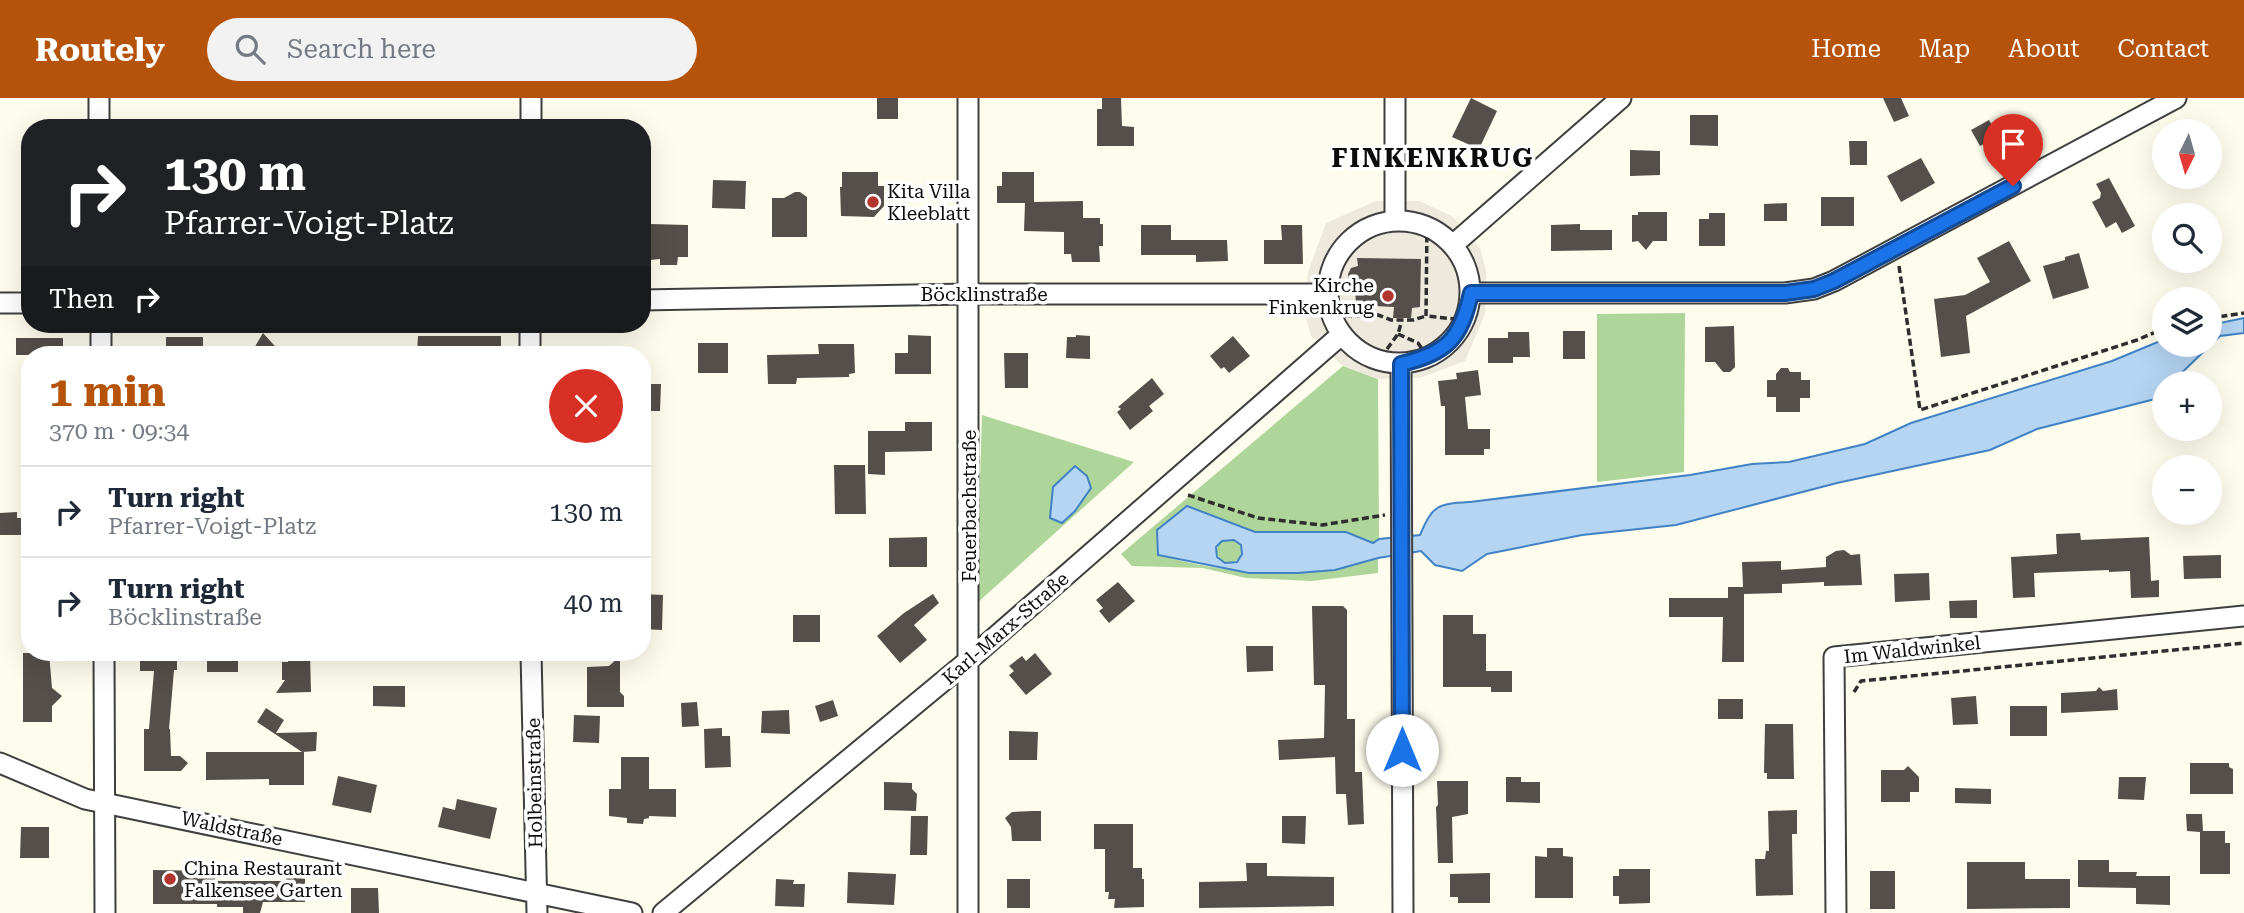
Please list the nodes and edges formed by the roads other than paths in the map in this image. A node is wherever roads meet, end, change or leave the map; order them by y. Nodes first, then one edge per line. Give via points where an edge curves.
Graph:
1 (99, 98) edge
2 (531, 98) edge
3 (968, 98) edge
4 (1395, 98) edge
5 (1621, 98) edge
6 (2176, 98) edge
7 (99, 119) edge
8 (531, 119) edge
9 (1395, 219) junction
10 (1454, 244) junction
11 (1471, 293) junction
12 (968, 294) junction
13 (1326, 295) junction
14 (651, 300) edge
15 (0, 303) edge
16 (21, 303) edge
17 (1341, 335) junction
18 (1401, 364) junction
19 (2244, 616) edge
20 (970, 659) junction
21 (104, 661) edge
22 (531, 661) edge
23 (0, 763) edge
24 (105, 803) junction
25 (537, 893) junction
26 (105, 913) edge
27 (537, 913) edge
28 (632, 913) edge
29 (663, 913) edge
30 (968, 913) edge
31 (1404, 913) edge
32 (1836, 913) edge

1 - 7 street
2 - 8 street
3 - 12 street, Feuerbachstraße
4 - 9 street
5 - 10 street
6 - 11 street via 1814,289 1785,293
9 - 10 street via 1427,225
9 - 13 street via 1368,226 1345,243 1331,267
10 - 11 street via 1467,267
11 - 18 street via 1465,320 1450,342 1428,358
12 - 13 street, Böcklinstraße
12 - 14 street, Böcklinstraße
12 - 20 street, Feuerbachstraße
13 - 17 street
15 - 16 street
17 - 18 street via 1358,351
17 - 20 street, Karl-Marx-Straße
18 - 31 street
19 - 32 street, Im Waldwinkel via 1834,657
20 - 29 street, Karl-Marx-Straße
20 - 30 street, Feuerbachstraße
21 - 24 street
22 - 25 street, Holbeinstraße
23 - 24 street, Waldstraße via 79,797
24 - 25 street, Waldstraße
24 - 26 street
25 - 27 street, Holbeinstraße
25 - 28 street, Waldstraße

